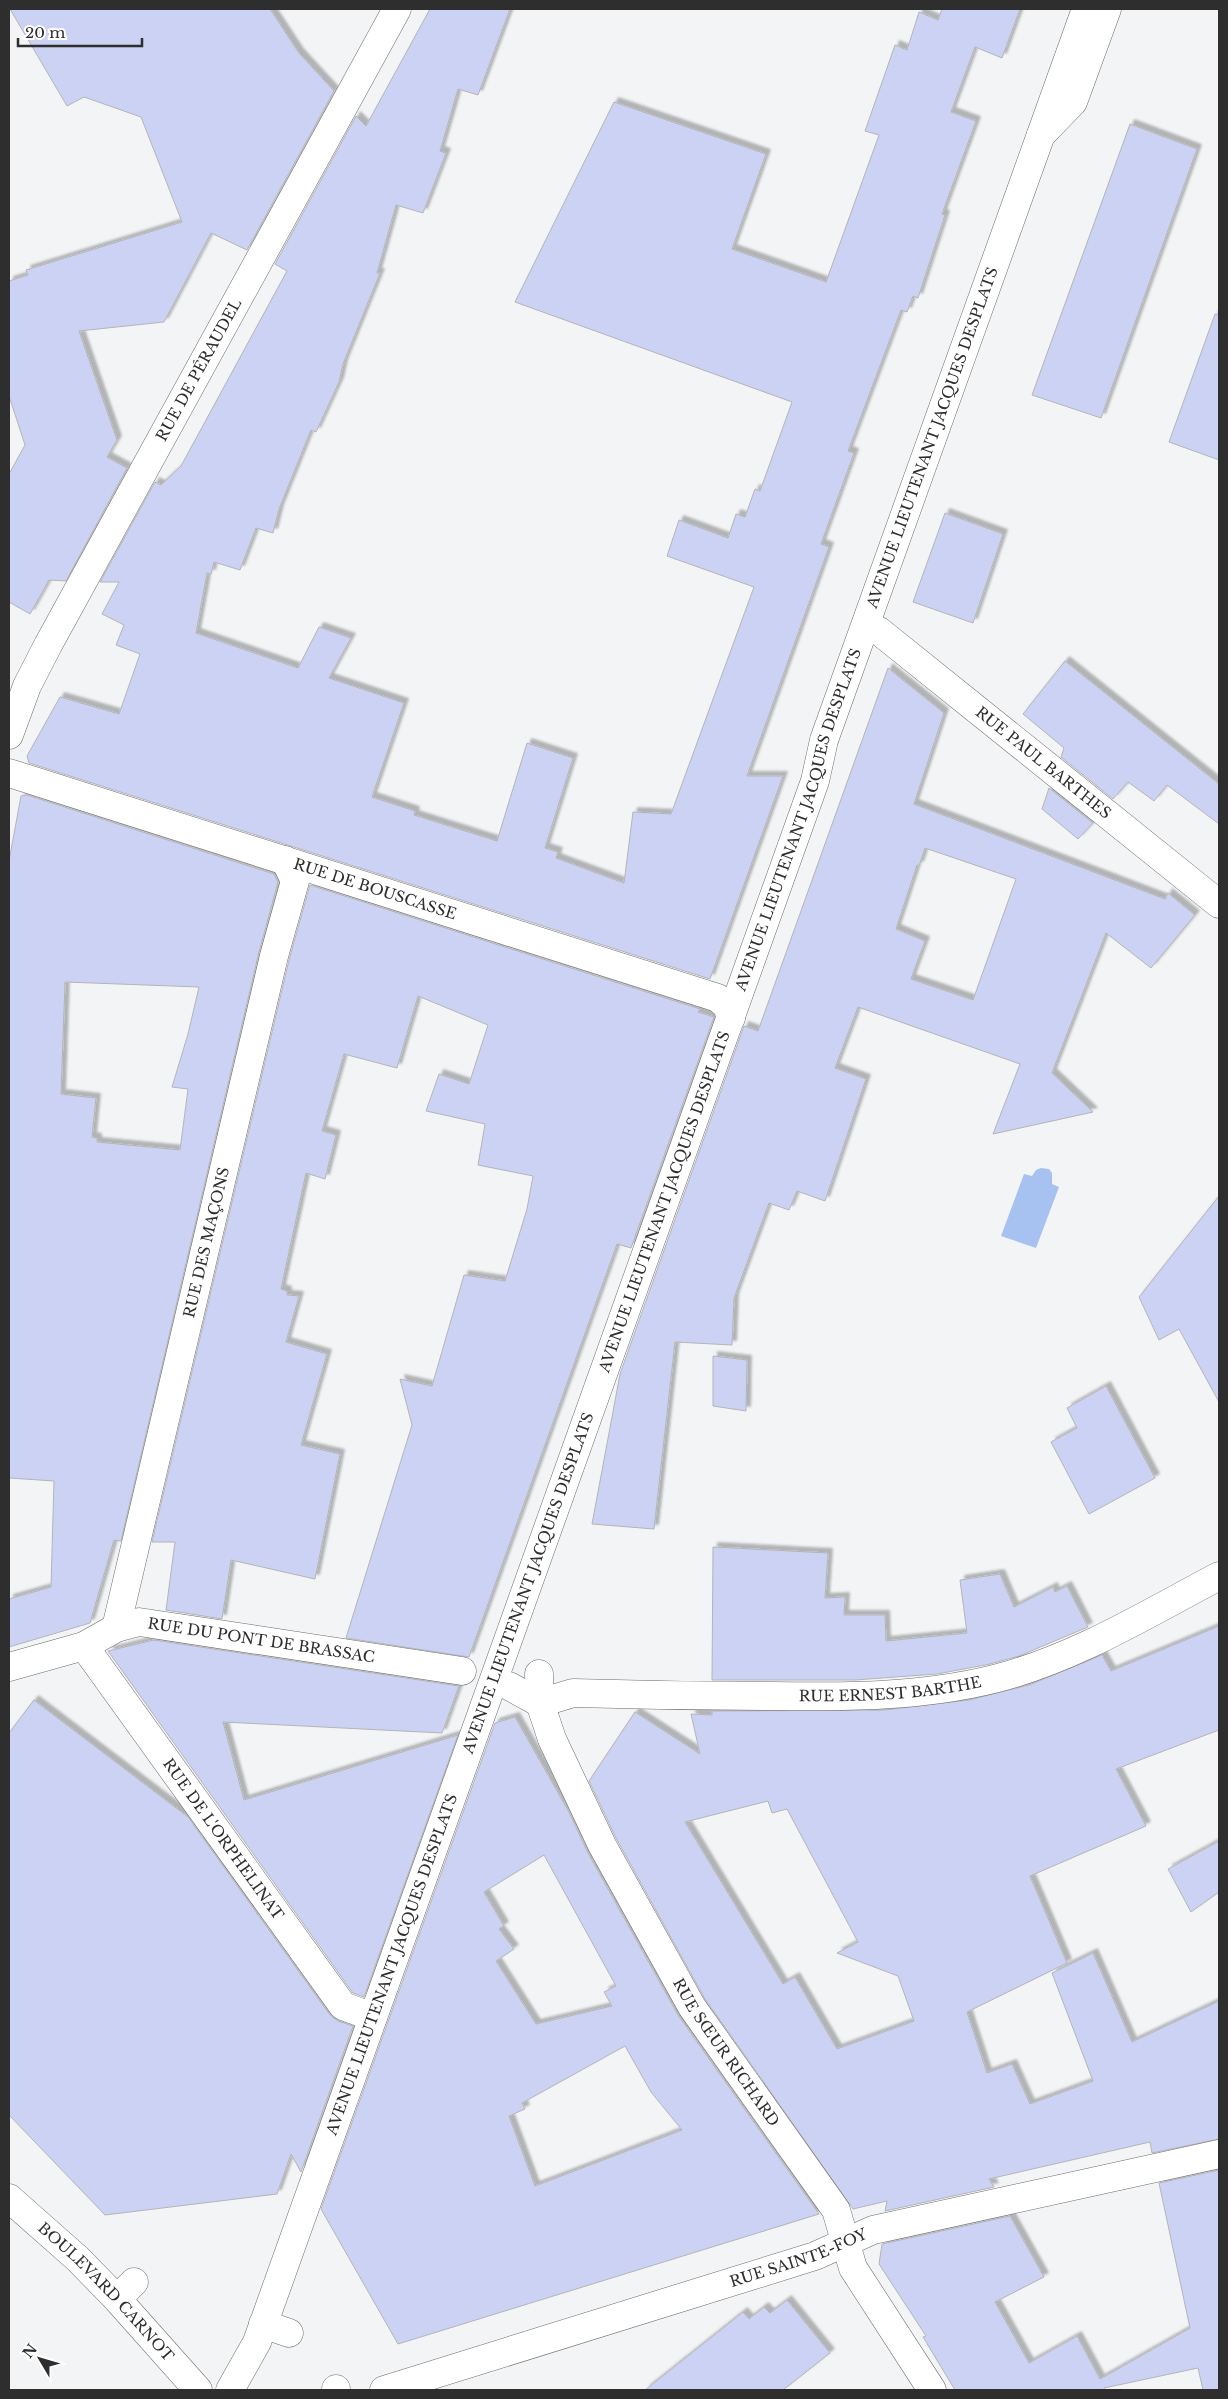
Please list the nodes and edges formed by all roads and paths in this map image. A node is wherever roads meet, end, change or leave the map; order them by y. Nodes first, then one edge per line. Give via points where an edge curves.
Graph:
1 (397, 9) edge
2 (1086, 9) edge
3 (1107, 9) edge
4 (1041, 135) junction
5 (866, 625) junction
6 (9, 735) edge
7 (9, 772) edge
8 (285, 860) junction
9 (1219, 904) edge
10 (730, 1018) junction
11 (1219, 1576) edge
12 (116, 1628) junction
13 (84, 1646) junction
14 (9, 1667) edge
15 (462, 1671) dead end
16 (539, 1674) dead end
17 (509, 1686) dead end
18 (540, 1703) junction
19 (374, 2017) junction
20 (1219, 2154) edge
21 (9, 2198) edge
22 (845, 2242) junction
23 (263, 2324) junction
24 (288, 2333) dead end
25 (198, 2390) edge
26 (230, 2390) edge
27 (384, 2390) edge
28 (932, 2390) edge

1 - 6 street, RUE DE PÉRAUDEL via 48,645 27,686
2 - 4 street, AVENUE LIEUTENANT JACQUES DESPLATS
3 - 4 street via 1073,102
4 - 5 street, AVENUE LIEUTENANT JACQUES DESPLATS
5 - 9 street, RUE PAUL BARTHES via 879,631
5 - 10 street, AVENUE LIEUTENANT JACQUES DESPLATS via 824,740 815,781
7 - 8 street, RUE DE BOUSCASSE
8 - 10 street, RUE DE BOUSCASSE via 718,998 727,1006
8 - 12 street, RUE DES MAÇONS via 295,881 274,956
10 - 19 street, AVENUE LIEUTENANT JACQUES DESPLATS
11 - 18 street, RUE ERNEST BARTHE via 1048,1662 960,1686 858,1697 572,1693
12 - 13 street, RUE DU PONT DE BRASSAC
12 - 15 street, RUE DU PONT DE BRASSAC via 139,1622
13 - 14 street, RUE DU PONT DE BRASSAC
13 - 19 street, RUE DE L'ORPHELINAT via 344,2006
16 - 18 street, RUE SŒUR RICHARD
17 - 18 street
18 - 22 street, RUE SŒUR RICHARD via 552,1739 602,1845 692,2007 836,2210
19 - 23 street, AVENUE LIEUTENANT JACQUES DESPLATS via 276,2269
20 - 22 street, RUE SAINTE-FOY via 873,2230
21 - 25 street, BOULEVARD CARNOT via 78,2259 126,2290
22 - 27 street, RUE SAINTE-FOY via 815,2256
22 - 28 street, RUE SŒUR RICHARD via 853,2268
23 - 24 street
23 - 26 street, AVENUE LIEUTENANT JACQUES DESPLATS via 257,2342

